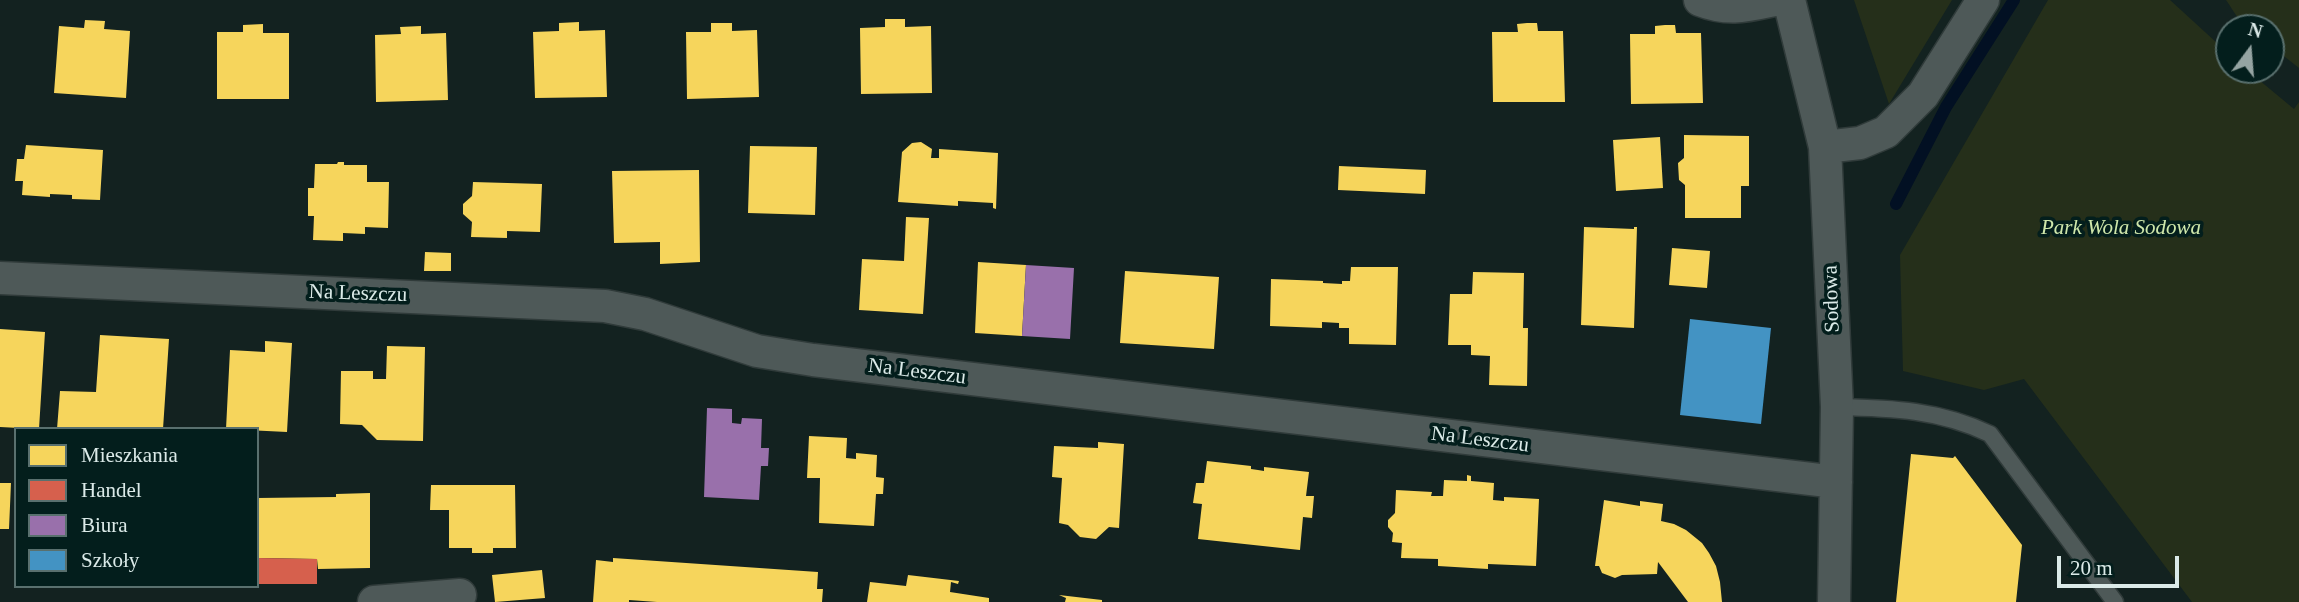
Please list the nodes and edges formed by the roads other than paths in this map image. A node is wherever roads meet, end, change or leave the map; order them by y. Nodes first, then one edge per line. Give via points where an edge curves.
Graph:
1 (1700, 0) edge
2 (1774, 0) edge
3 (1789, 0) edge
4 (1983, 0) edge
5 (1825, 147) junction
6 (0, 278) edge
7 (1837, 407) junction
8 (1836, 482) junction
9 (460, 595) dead end
10 (374, 602) edge
11 (1834, 602) edge
12 (2115, 602) edge

1 - 2 street via 1735,8
3 - 5 street, Sodowa
4 - 5 street via 1923,95 1886,132 1860,143
5 - 7 street, Sodowa
6 - 8 street, Na Leszczu via 606,306 757,351 813,360
7 - 8 street, Sodowa
7 - 12 lane via 1942,415 1990,434
8 - 11 street, Sodowa
9 - 10 street

